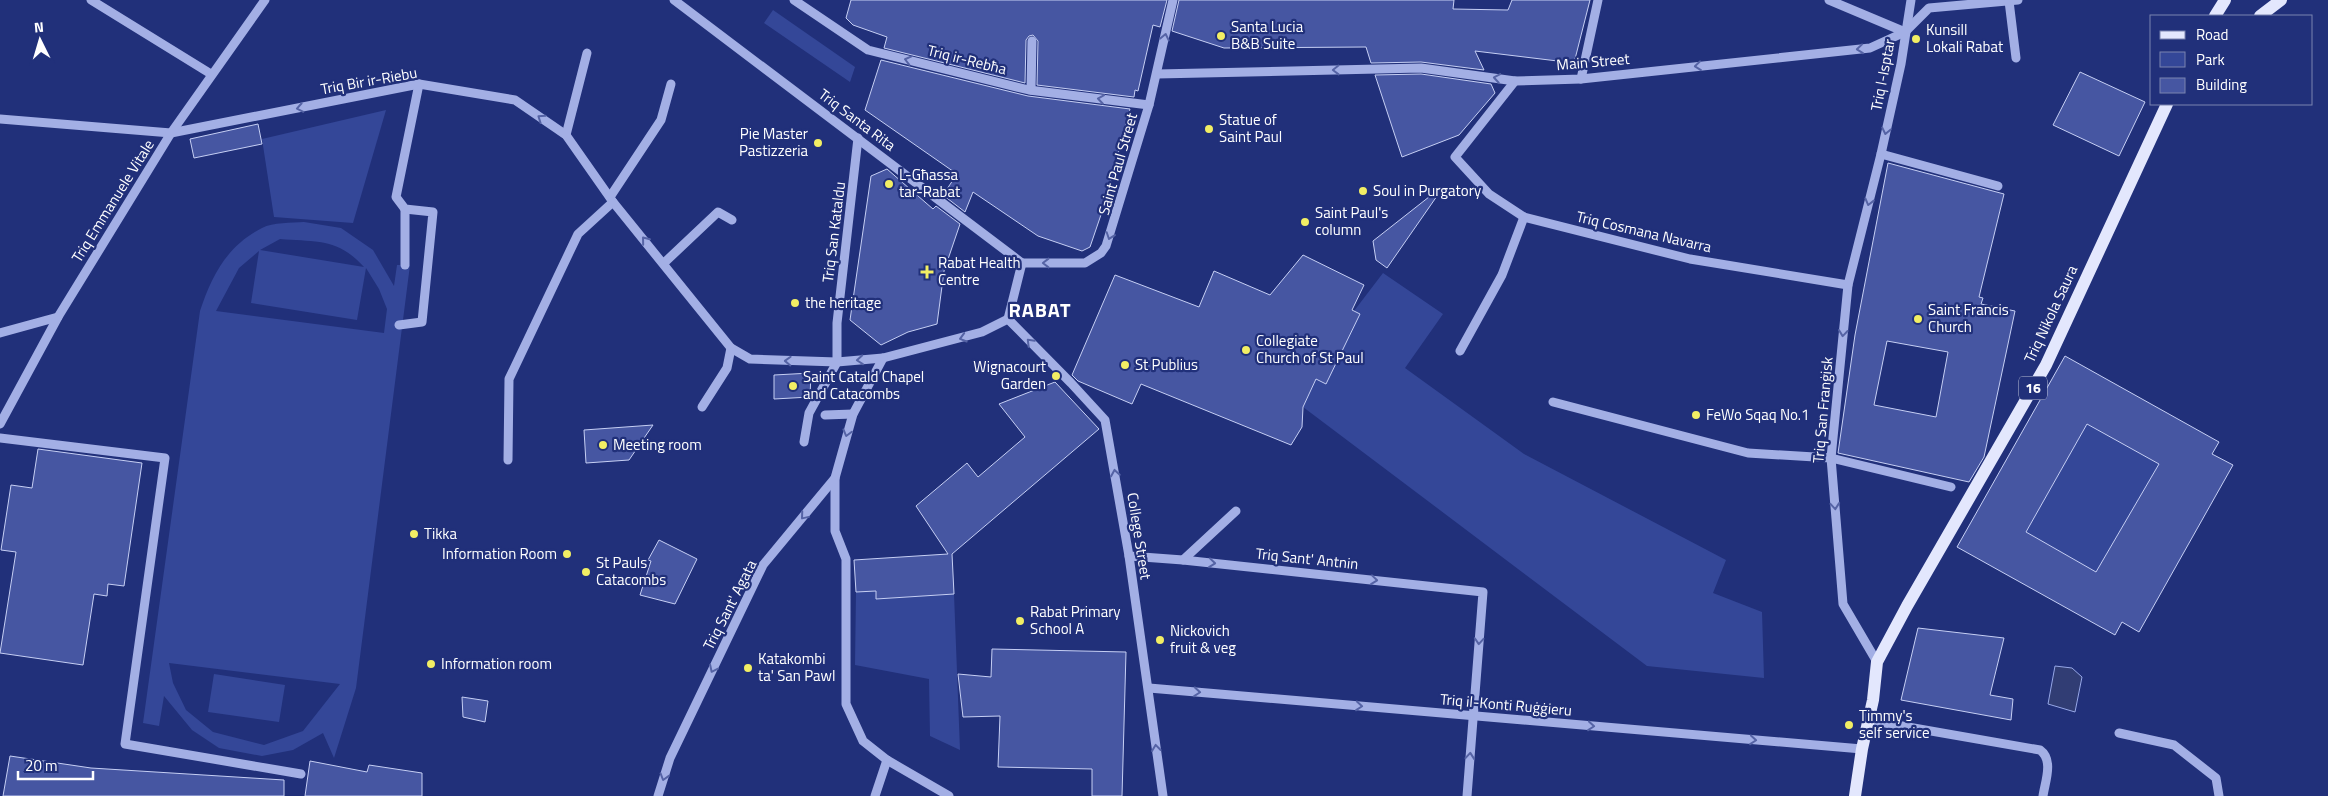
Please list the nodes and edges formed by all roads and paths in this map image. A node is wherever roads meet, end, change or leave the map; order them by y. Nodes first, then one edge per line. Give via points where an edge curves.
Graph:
1 (91, 0) edge
2 (265, 0) edge
3 (674, 0) edge
4 (794, 0) edge
5 (1173, 0) edge
6 (1598, 0) edge
7 (1829, 0) edge
8 (1911, 0) edge
9 (2014, 0) edge
10 (2224, 0) edge
11 (2281, 0) edge
12 (2216, 15) edge
13 (2261, 15) edge
14 (1905, 32) junction
15 (1032, 41) dead end
16 (587, 53) dead end
17 (2016, 58) dead end
18 (212, 74) junction
19 (1157, 74) junction
20 (1581, 78) junction
21 (1515, 81) junction
22 (419, 84) junction
23 (671, 84) dead end
24 (1031, 90) junction
25 (1149, 105) junction
26 (2167, 105) edge
27 (0, 119) edge
28 (171, 133) junction
29 (566, 136) junction
30 (858, 138) junction
31 (1881, 154) junction
32 (1998, 186) dead end
33 (611, 199) junction
34 (405, 209) junction
35 (1524, 217) junction
36 (732, 220) dead end
37 (664, 263) junction
38 (1022, 263) junction
39 (405, 265) dead end
40 (1848, 285) junction
41 (58, 317) junction
42 (1008, 319) junction
43 (399, 325) dead end
44 (0, 333) edge
45 (732, 348) junction
46 (1460, 351) dead end
47 (883, 358) junction
48 (837, 362) junction
49 (1554, 402) dead end
50 (702, 406) dead end
51 (853, 414) junction
52 (825, 416) dead end
53 (0, 424) edge
54 (0, 438) edge
55 (804, 442) dead end
56 (1831, 458) junction
57 (508, 460) dead end
58 (835, 478) junction
59 (1951, 487) dead end
60 (1236, 511) dead end
61 (1128, 556) junction
62 (1183, 560) junction
63 (1877, 662) junction
64 (1148, 688) junction
65 (1473, 716) junction
66 (1868, 720) junction
67 (2119, 734) dead end
68 (1862, 749) junction
69 (888, 760) junction
70 (301, 774) dead end
71 (944, 795) edge
72 (658, 796) edge
73 (875, 796) edge
74 (1162, 796) edge
75 (1467, 796) edge
76 (1854, 796) edge
77 (2043, 796) edge
78 (2219, 796) edge

1 - 18 street
2 - 18 street, Triq Emmanuele Vitale
3 - 30 street, Triq Santa Rita
24 -> 4 street, Triq ir-Rebħa via 868,50
19 -> 5 street, Saint Paul Street
6 - 20 street
7 - 14 street
8 - 14 street, Triq l-Isptar
9 - 14 street, Main Street via 1929,8
9 - 17 street
10 - 12 main road
11 - 13 main road
14 -> 20 street, Main Street via 1870,48
14 -> 31 street, Triq l-Isptar
15 - 24 street
16 - 29 street
18 - 28 street, Triq Emmanuele Vitale
21 -> 19 street, Main Street via 1421,68
19 - 25 street, Saint Paul Street
20 - 21 street, Main Street
21 - 35 street, Triq Cosmana Navarra via 1455,157 1489,194
22 -> 28 street, Triq Bir ir-Riebu
29 -> 22 street, Triq Bir ir-Riebu via 515,100
22 - 34 street via 396,197
23 - 33 street via 661,120
25 -> 24 street, Triq ir-Rebħa
25 -> 38 street, Saint Paul Street via 1110,237 1101,253 1085,263
26 - 63 main road, Triq Nikola Saura / 16 via 2046,365
27 - 28 street, Triq Bir ir-Riebu
28 - 41 street, Triq Emmanuele Vitale
29 - 33 street, Triq Bir ir-Riebu
30 - 38 street, Triq Santa Rita
30 - 48 street, Triq San Kataldu via 837,323
31 - 32 street
31 -> 40 street, Triq San Franġisk
37 -> 33 street, Triq Bir ir-Riebu
33 - 57 street via 578,234 509,379
34 - 39 street
34 - 43 street via 433,212 422,322
35 - 40 street, Triq Cosmana Navarra via 1690,259
35 - 46 street via 1502,276
36 - 37 street via 718,212
37 - 45 street, Triq Bir ir-Riebu
38 - 42 street
40 -> 56 street, Triq San Franġisk
41 - 44 street
41 - 53 street, Triq Emmanuele Vitale
42 -> 47 street via 982,332
61 -> 42 street, College Street via 1105,420
48 -> 45 street, Triq Bir ir-Riebu via 750,359
45 - 50 street via 728,368
47 -> 48 street
47 - 51 street, Triq Sant' Agata
48 - 55 street via 809,413
49 - 56 street via 1748,453
51 - 52 street
51 -> 58 street, Triq Sant' Agata
54 - 70 street via 165,458 125,744
56 - 59 street
56 -> 63 street, Triq San Franġisk via 1843,604
58 - 69 street via 835,531 846,559 846,704 863,741
58 -> 72 street, Triq Sant' Agata via 763,565 670,758
60 - 62 street
61 - 62 street, Triq Sant' Antnin
61 - 64 street, College Street
62 -> 65 street, Triq Sant' Antnin via 1483,592
63 - 66 main road, 16
64 -> 65 street, Triq il-Konti Ruġġieru
74 -> 64 street, College Street
65 -> 68 street, Triq il-Konti Ruġġieru
75 -> 65 street
66 - 68 main road, 16
66 - 77 street via 2040,750 2048,762
67 - 78 street via 2174,744 2216,778
68 - 76 main road, 16
69 - 71 street
69 - 73 street

